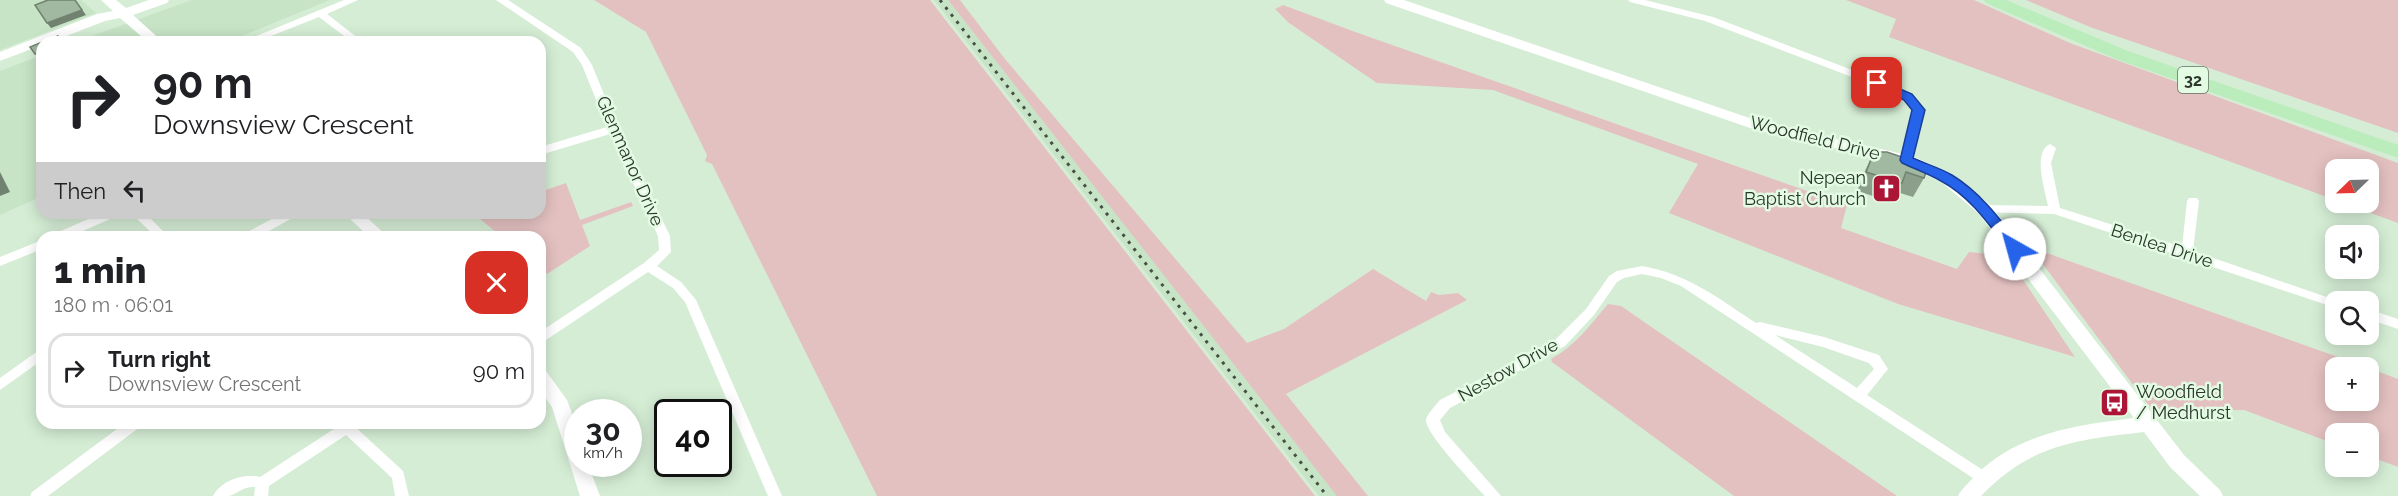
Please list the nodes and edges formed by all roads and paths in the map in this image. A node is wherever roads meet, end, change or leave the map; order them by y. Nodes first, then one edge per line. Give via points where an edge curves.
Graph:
1 (108, 0) edge
2 (162, 0) edge
3 (352, 0) edge
4 (501, 0) edge
5 (1391, 0) edge
6 (1633, 0) edge
7 (1992, 0) edge
8 (2014, 0) edge
9 (125, 13) junction
10 (320, 13) junction
11 (54, 36) edge
12 (76, 36) edge
13 (150, 36) edge
14 (262, 36) edge
15 (350, 36) edge
16 (36, 43) edge
17 (36, 51) edge
18 (0, 57) edge
19 (0, 65) edge
20 (613, 129) junction
21 (2398, 142) edge
22 (2050, 148) dead end
23 (546, 149) edge
24 (2398, 152) edge
25 (1907, 160) junction
26 (2193, 201) dead end
27 (1984, 209) junction
28 (2055, 210) junction
29 (99, 219) edge
30 (145, 219) edge
31 (281, 219) edge
32 (359, 219) edge
33 (72, 231) edge
34 (157, 231) edge
35 (259, 231) edge
36 (373, 231) edge
37 (36, 247) edge
38 (2187, 254) junction
39 (0, 262) edge
40 (648, 267) junction
41 (2325, 299) edge
42 (2379, 318) edge
43 (2398, 324) edge
44 (1753, 326) junction
45 (546, 335) edge
46 (36, 358) edge
47 (0, 385) edge
48 (546, 385) edge
49 (1858, 396) junction
50 (564, 417) edge
51 (2148, 424) junction
52 (127, 429) edge
53 (341, 429) edge
54 (348, 429) edge
55 (583, 477) edge
56 (1984, 478) junction
57 (261, 490) edge
58 (37, 496) edge
59 (220, 496) edge
60 (402, 496) edge
61 (590, 496) edge
62 (775, 496) edge
63 (1494, 496) edge
64 (1968, 496) edge
65 (2212, 496) edge

1 - 9 street
2 - 9 street
3 - 10 street
4 - 20 street, Glenmanor Drive via 577,50
5 - 25 street, Woodfield Drive via 1761,127
6 - 25 street via 1709,19 1908,97 1919,110
7 - 24 main road, 32 via 2122,55
8 - 21 main road, 32 via 2136,50
9 - 11 street via 102,17
9 - 12 street
9 - 13 street
10 - 14 street
10 - 15 street
16 - 18 street
17 - 19 street
20 - 23 street
20 - 40 street, Glenmanor Drive via 664,236 665,252
22 - 28 street via 2045,163
25 - 27 street, Woodfield Drive via 1947,178
26 - 38 street
27 - 28 street, Benlea Drive
27 - 51 street, Woodfield Drive
28 - 38 street, Benlea Drive
29 - 33 street
30 - 34 street
31 - 35 street
32 - 36 street
37 - 39 street
38 - 41 street, Benlea Drive
40 - 45 street, Glenmanor Drive
40 - 62 street via 677,285 690,300
42 - 43 street
44 - 49 street, Nestow Drive
44 - 49 street, Nestow Drive via 1824,342 1874,359 1881,369
44 - 63 street, Nestow Drive via 1674,278 1642,270 1613,279 1590,312 1560,343 1445,404 1433,419 1440,436
46 - 47 street
48 - 50 street
49 - 56 street, Nestow Drive
51 - 56 street via 2086,431 2044,441
51 - 65 street, Woodfield Drive
52 - 58 street
53 - 57 street
54 - 60 street via 398,475
55 - 61 street
56 - 64 street
57 - 59 street via 253,481 241,482

